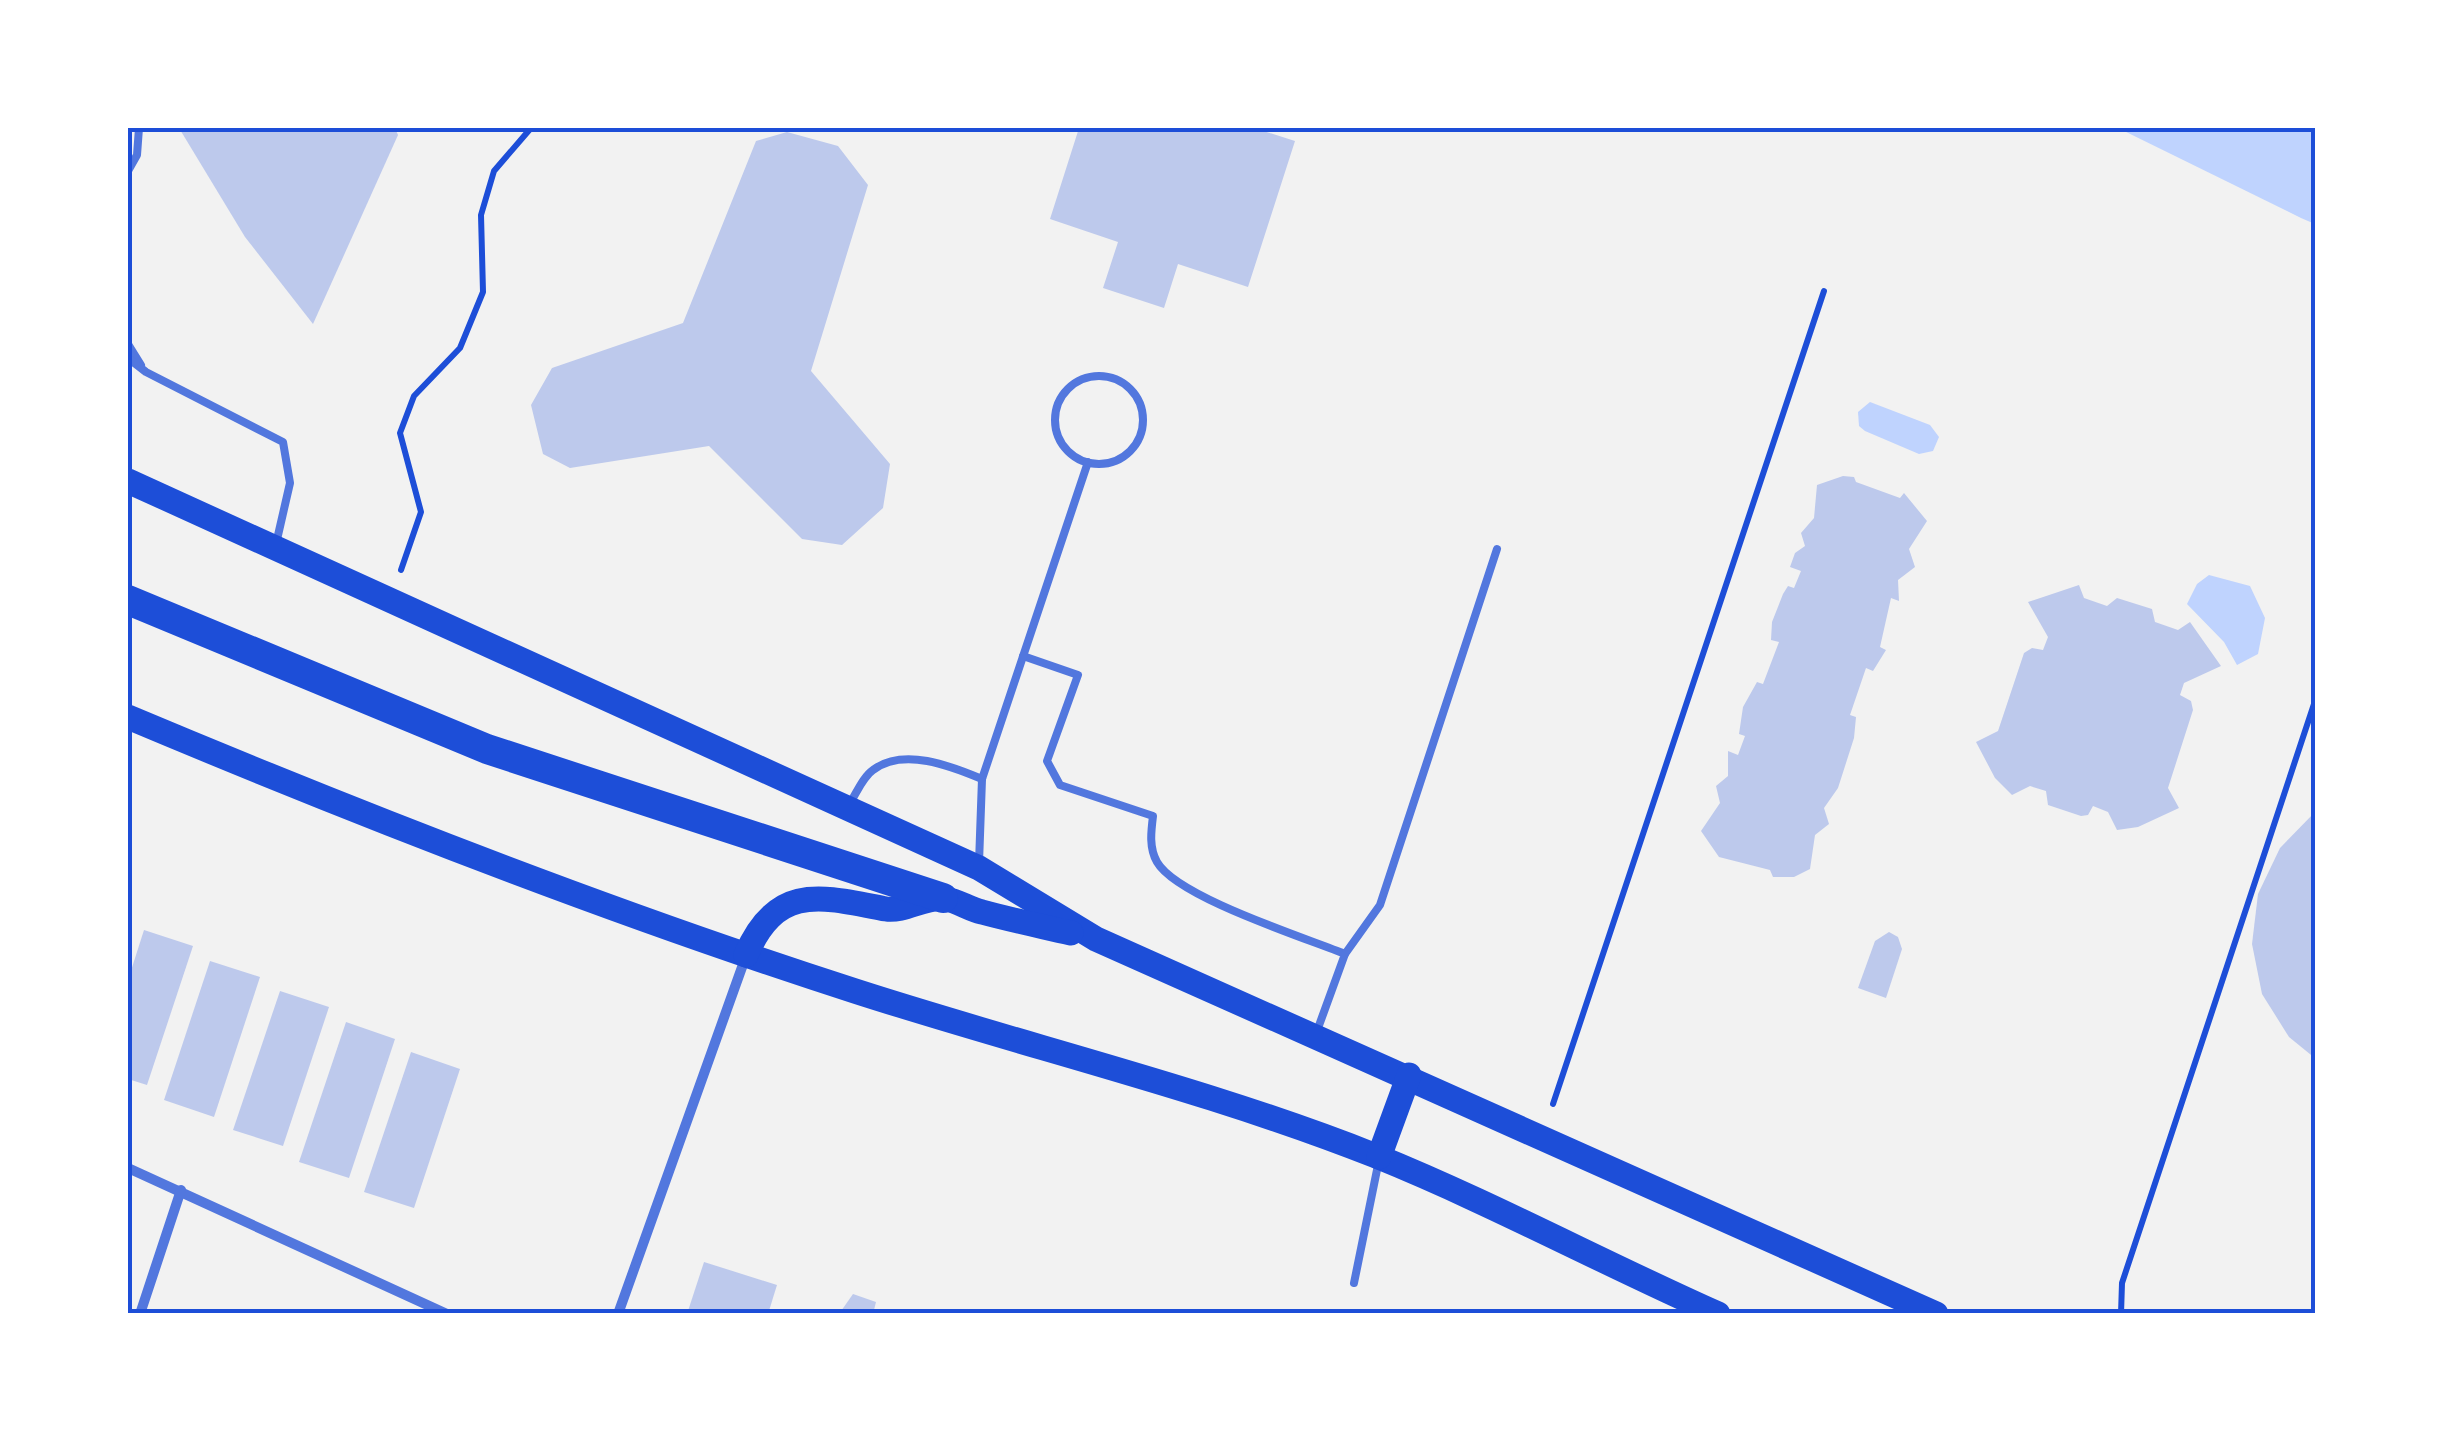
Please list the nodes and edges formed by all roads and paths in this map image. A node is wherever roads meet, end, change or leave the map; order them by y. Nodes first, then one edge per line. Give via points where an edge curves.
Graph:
1 (139, 128) edge
2 (531, 128) edge
3 (128, 175) edge
4 (1824, 291) dead end
5 (128, 344) edge
6 (128, 358) edge
7 (146, 372) junction
8 (1088, 462) junction
9 (128, 481) edge
10 (275, 548) junction
11 (1497, 549) dead end
12 (128, 600) edge
13 (390, 600) junction
14 (1024, 656) junction
15 (2316, 698) edge
16 (128, 717) edge
17 (982, 778) junction
18 (847, 808) junction
19 (979, 868) junction
20 (942, 898) junction
21 (1096, 939) junction
22 (746, 954) junction
23 (1345, 954) junction
24 (1316, 1034) junction
25 (1409, 1075) junction
26 (1553, 1104) dead end
27 (1379, 1158) junction
28 (128, 1168) edge
29 (180, 1190) junction
30 (1354, 1282) dead end
31 (1703, 1311) edge
32 (140, 1314) edge
33 (446, 1314) edge
34 (618, 1314) edge
35 (1936, 1314) edge
36 (2121, 1314) edge

1 - 3 lane
2 - 13 path via 494,171 480,214 483,292 460,348 414,396 400,433 421,512
4 - 26 path
5 - 7 lane
6 - 7 lane
7 - 10 lane via 283,442 290,483
8 - 8 lane via 1116,460 1142,428 1131,389 1106,376 1077,381 1057,404 1064,448
8 - 14 lane
9 - 10 main road
10 - 13 main road
11 - 23 lane via 1380,905
12 - 20 highway via 487,749
13 - 18 main road
14 - 17 lane
14 - 23 lane via 1078,675 1047,762 1060,785 1152,816 1156,861 1177,885
15 - 36 path via 2122,1283
16 - 22 main road via 448,846
17 - 18 lane via 945,764 892,759 870,771
17 - 19 lane
18 - 19 main road
19 - 21 main road
20 - 21 main road
20 - 22 main road via 890,910 845,898 798,900 761,925
21 - 24 main road
22 - 27 main road via 1141,1076
22 - 34 street
23 - 24 lane
24 - 25 main road
25 - 27 main road
25 - 35 main road
27 - 30 lane
27 - 31 main road
28 - 29 street
29 - 32 street
29 - 33 street

